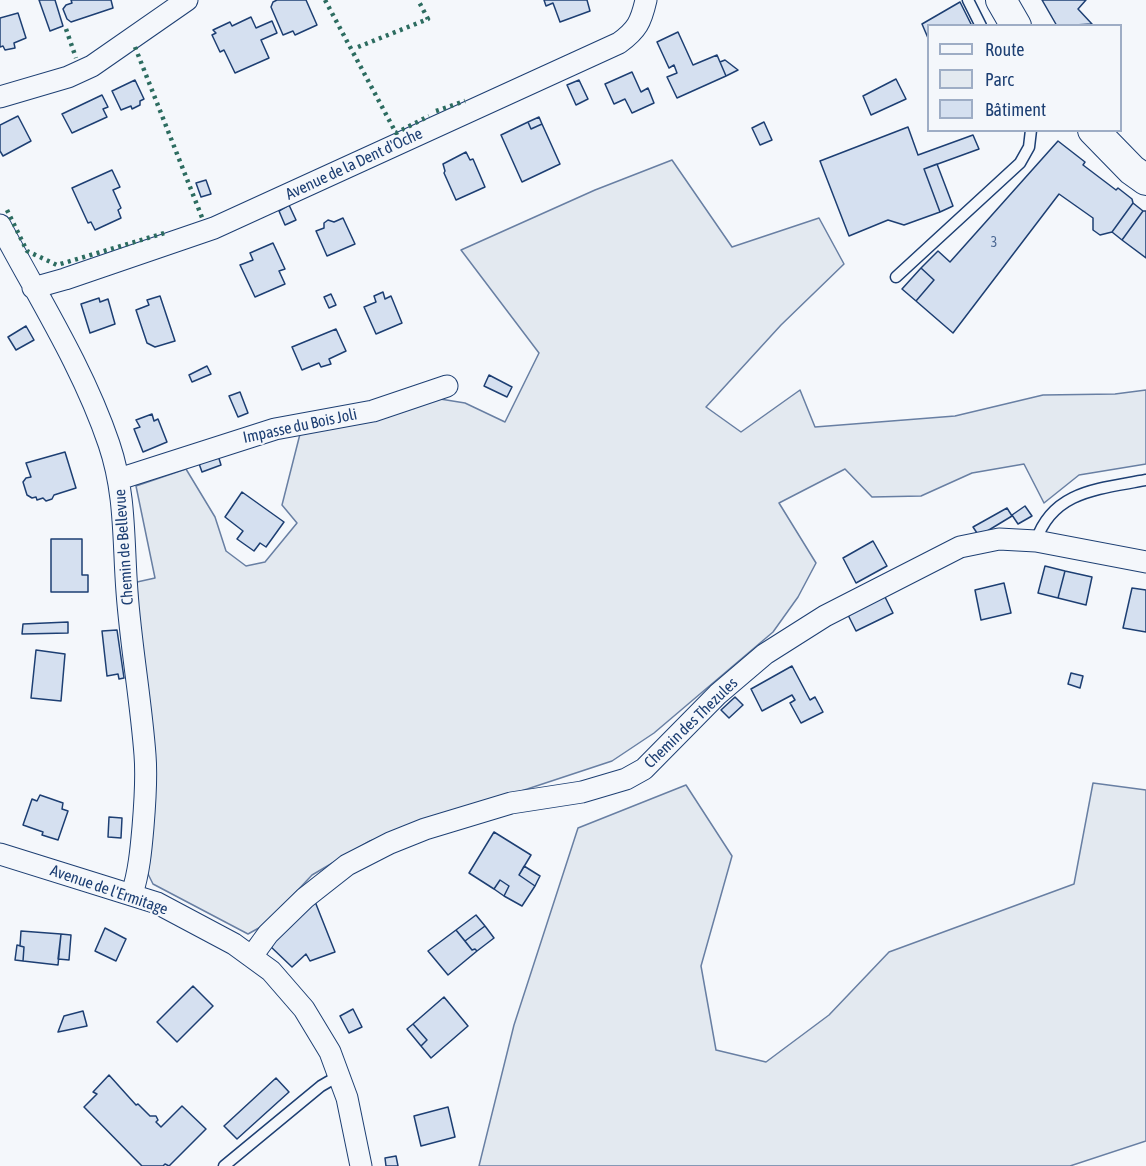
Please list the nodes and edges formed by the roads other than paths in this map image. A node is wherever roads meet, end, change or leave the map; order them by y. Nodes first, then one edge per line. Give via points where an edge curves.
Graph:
1 (187, 0) edge
2 (646, 0) edge
3 (968, 0) edge
4 (1001, 0) edge
5 (980, 24) edge
6 (1015, 24) edge
7 (0, 97) edge
8 (1031, 132) edge
9 (1095, 132) edge
10 (1146, 180) edge
11 (0, 225) edge
12 (896, 277) dead end
13 (33, 288) junction
14 (447, 386) dead end
15 (119, 479) junction
16 (1146, 480) edge
17 (1036, 541) junction
18 (1146, 562) edge
19 (0, 854) edge
20 (132, 894) junction
21 (252, 956) junction
22 (340, 1075) junction
23 (224, 1166) edge
24 (361, 1166) edge

1 - 7 street via 92,66
2 - 13 street, Avenue de la Dent d'Oche via 634,32 619,43 214,228
3 - 5 lane
4 - 6 main road
8 - 12 lane via 1029,147 1020,163
9 - 10 main road
11 - 13 street, Chemin de Bellevue
13 - 15 street, Chemin de Bellevue via 96,410
14 - 15 street, Impasse du Bois Joli via 374,411 275,429
15 - 20 street, Chemin de Bellevue via 146,756 140,859
16 - 17 lane via 1072,497 1054,510
17 - 18 street, Chemin des Thezules
17 - 21 street, Chemin des Thezules via 999,539 960,547 825,616 765,654 718,694 644,769 626,779 465,816 390,843 347,865 305,898 268,934
19 - 20 street, Avenue de l'Ermitage
20 - 21 street, Avenue de l'Ermitage via 183,916
21 - 22 street, Avenue de l'Ermitage via 271,971 304,1009
22 - 23 lane via 321,1086
22 - 24 street, Avenue de l'Ermitage

